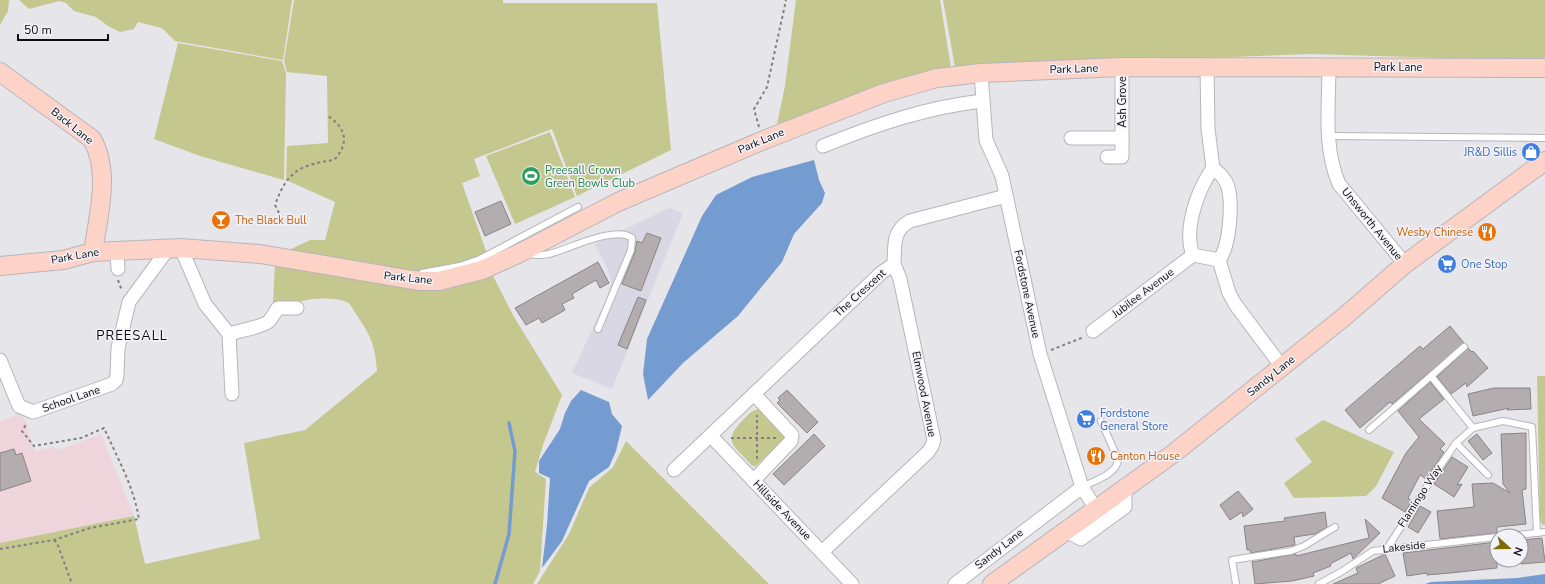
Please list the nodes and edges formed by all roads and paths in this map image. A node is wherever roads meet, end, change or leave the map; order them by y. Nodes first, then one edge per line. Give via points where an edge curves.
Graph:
1 (786, 0) edge
2 (1208, 66) junction
3 (1329, 66) junction
4 (1122, 67) junction
5 (1545, 68) edge
6 (0, 72) edge
7 (981, 73) junction
8 (983, 101) junction
9 (328, 116) dead end
10 (1329, 136) junction
11 (1071, 138) dead end
12 (1122, 138) junction
13 (1545, 138) edge
14 (764, 140) junction
15 (823, 146) dead end
16 (1107, 157) dead end
17 (1545, 161) edge
18 (1213, 168) junction
19 (1006, 196) junction
20 (578, 207) dead end
21 (279, 214) dead end
22 (174, 248) junction
23 (117, 251) junction
24 (93, 252) junction
25 (520, 253) junction
26 (1192, 255) junction
27 (1219, 260) junction
28 (894, 264) junction
29 (1405, 264) junction
30 (0, 266) edge
31 (118, 269) joint
32 (410, 280) junction
33 (129, 302) junction
34 (297, 308) dead end
35 (598, 329) dead end
36 (1093, 331) joint
37 (229, 334) junction
38 (1464, 347) dead end
39 (1040, 354) junction
40 (0, 360) edge
41 (1282, 367) junction
42 (1431, 376) junction
43 (232, 394) dead end
44 (754, 394) junction
45 (758, 409) dead end
46 (33, 412) junction
47 (1101, 421) dead end
48 (1473, 428) junction
49 (1369, 430) dead end
50 (711, 436) junction
51 (731, 438) dead end
52 (757, 438) junction
53 (778, 438) dead end
54 (1456, 443) junction
55 (756, 466) dead end
56 (674, 470) dead end
57 (1488, 475) dead end
58 (753, 481) junction
59 (1082, 487) junction
60 (1125, 489) junction
61 (1096, 509) junction
62 (1335, 527) dead end
63 (1066, 531) junction
64 (1545, 532) edge
65 (1537, 533) junction
66 (1529, 534) edge
67 (1489, 538) edge
68 (54, 540) junction
69 (0, 548) edge
70 (1386, 550) junction
71 (822, 552) junction
72 (72, 584) edge
73 (852, 584) edge
74 (955, 584) edge
75 (992, 584) edge
76 (1236, 584) edge
77 (1320, 584) edge

1 - 14 path via 767,87 754,109
2 - 3 main road, Park Lane
2 - 4 main road, Park Lane
2 - 18 street via 1208,129
3 - 5 main road, Park Lane
3 - 10 street, Unsworth Avenue
4 - 7 main road, Park Lane
4 - 12 street, Ash Grove
6 - 24 main road, Back Lane via 92,140 96,146 102,191
7 - 8 street, Fordstone Avenue
7 - 14 main road, Park Lane via 938,78 914,84 822,116
8 - 15 street via 909,116 871,127
8 - 19 street, Fordstone Avenue via 986,140 997,163
9 - 21 path via 339,123 343,130 343,148 334,160 299,168 286,180 275,205
10 - 13 lane
10 - 29 street, Unsworth Avenue via 1332,169 1339,184
11 - 12 street, Ash Grove
12 - 16 street, Ash Grove via 1122,157
14 - 25 main road, Park Lane via 618,202
17 - 29 main road, Sandy Lane
18 - 26 street via 1198,191 1194,206 1190,247
18 - 27 street via 1227,183 1229,199 1227,242 1224,254
19 - 28 street, The Crescent via 902,225 897,234
19 - 39 street, Fordstone Avenue
20 - 32 lane via 480,259 460,266 422,273
22 - 23 main road, Park Lane
22 - 32 main road, Park Lane via 260,254
22 - 33 street
22 - 37 street via 205,304
23 - 24 main road, Park Lane
23 - 31 street
24 - 30 main road, Park Lane via 63,260
25 - 32 main road, Park Lane via 482,270 450,280
25 - 35 lane via 539,256 621,234 632,238 631,250
26 - 27 street
26 - 36 street, Jubilee Avenue
27 - 41 street via 1235,304
28 - 44 street, The Crescent via 863,289
28 - 71 street, Elmwood Avenue via 900,279 934,440 932,446
29 - 41 main road, Sandy Lane
31 - 33 path via 120,286
33 - 46 street, School Lane via 118,348 116,380 109,386
34 - 37 street via 278,308 261,327
36 - 39 path via 1080,340
37 - 43 street
38 - 42 lane
39 - 59 street, Fordstone Avenue
40 - 46 street via 19,406
41 - 60 main road, Sandy Lane
42 - 48 lane
42 - 49 lane
44 - 50 street, The Crescent
44 - 58 street via 792,435 791,441
45 - 52 path
46 - 68 path via 22,431 34,446 81,438 104,428 138,509 139,519 90,528
47 - 59 lane via 1118,463 1112,472
48 - 54 lane, Flamingo Way
48 - 65 lane, Flamingo Way via 1503,421 1532,427
50 - 56 street, The Crescent
50 - 58 street, Hillside Avenue
51 - 52 path
52 - 53 path
52 - 55 path
54 - 57 lane
54 - 70 lane, Flamingo Way
58 - 71 street, Hillside Avenue
59 - 61 street, Fordstone Avenue
59 - 74 street, Sandy Lane
60 - 61 main road, Sandy Lane
60 - 63 street via 1125,507 1081,539
61 - 63 main road, Sandy Lane
62 - 76 lane via 1291,551 1232,560
63 - 75 main road, Sandy Lane
64 - 65 lane
65 - 66 lane
67 - 70 lane, Lakeside
68 - 69 path
68 - 72 path
70 - 77 lane, Lakeside via 1373,551
71 - 73 street, Hillside Avenue

